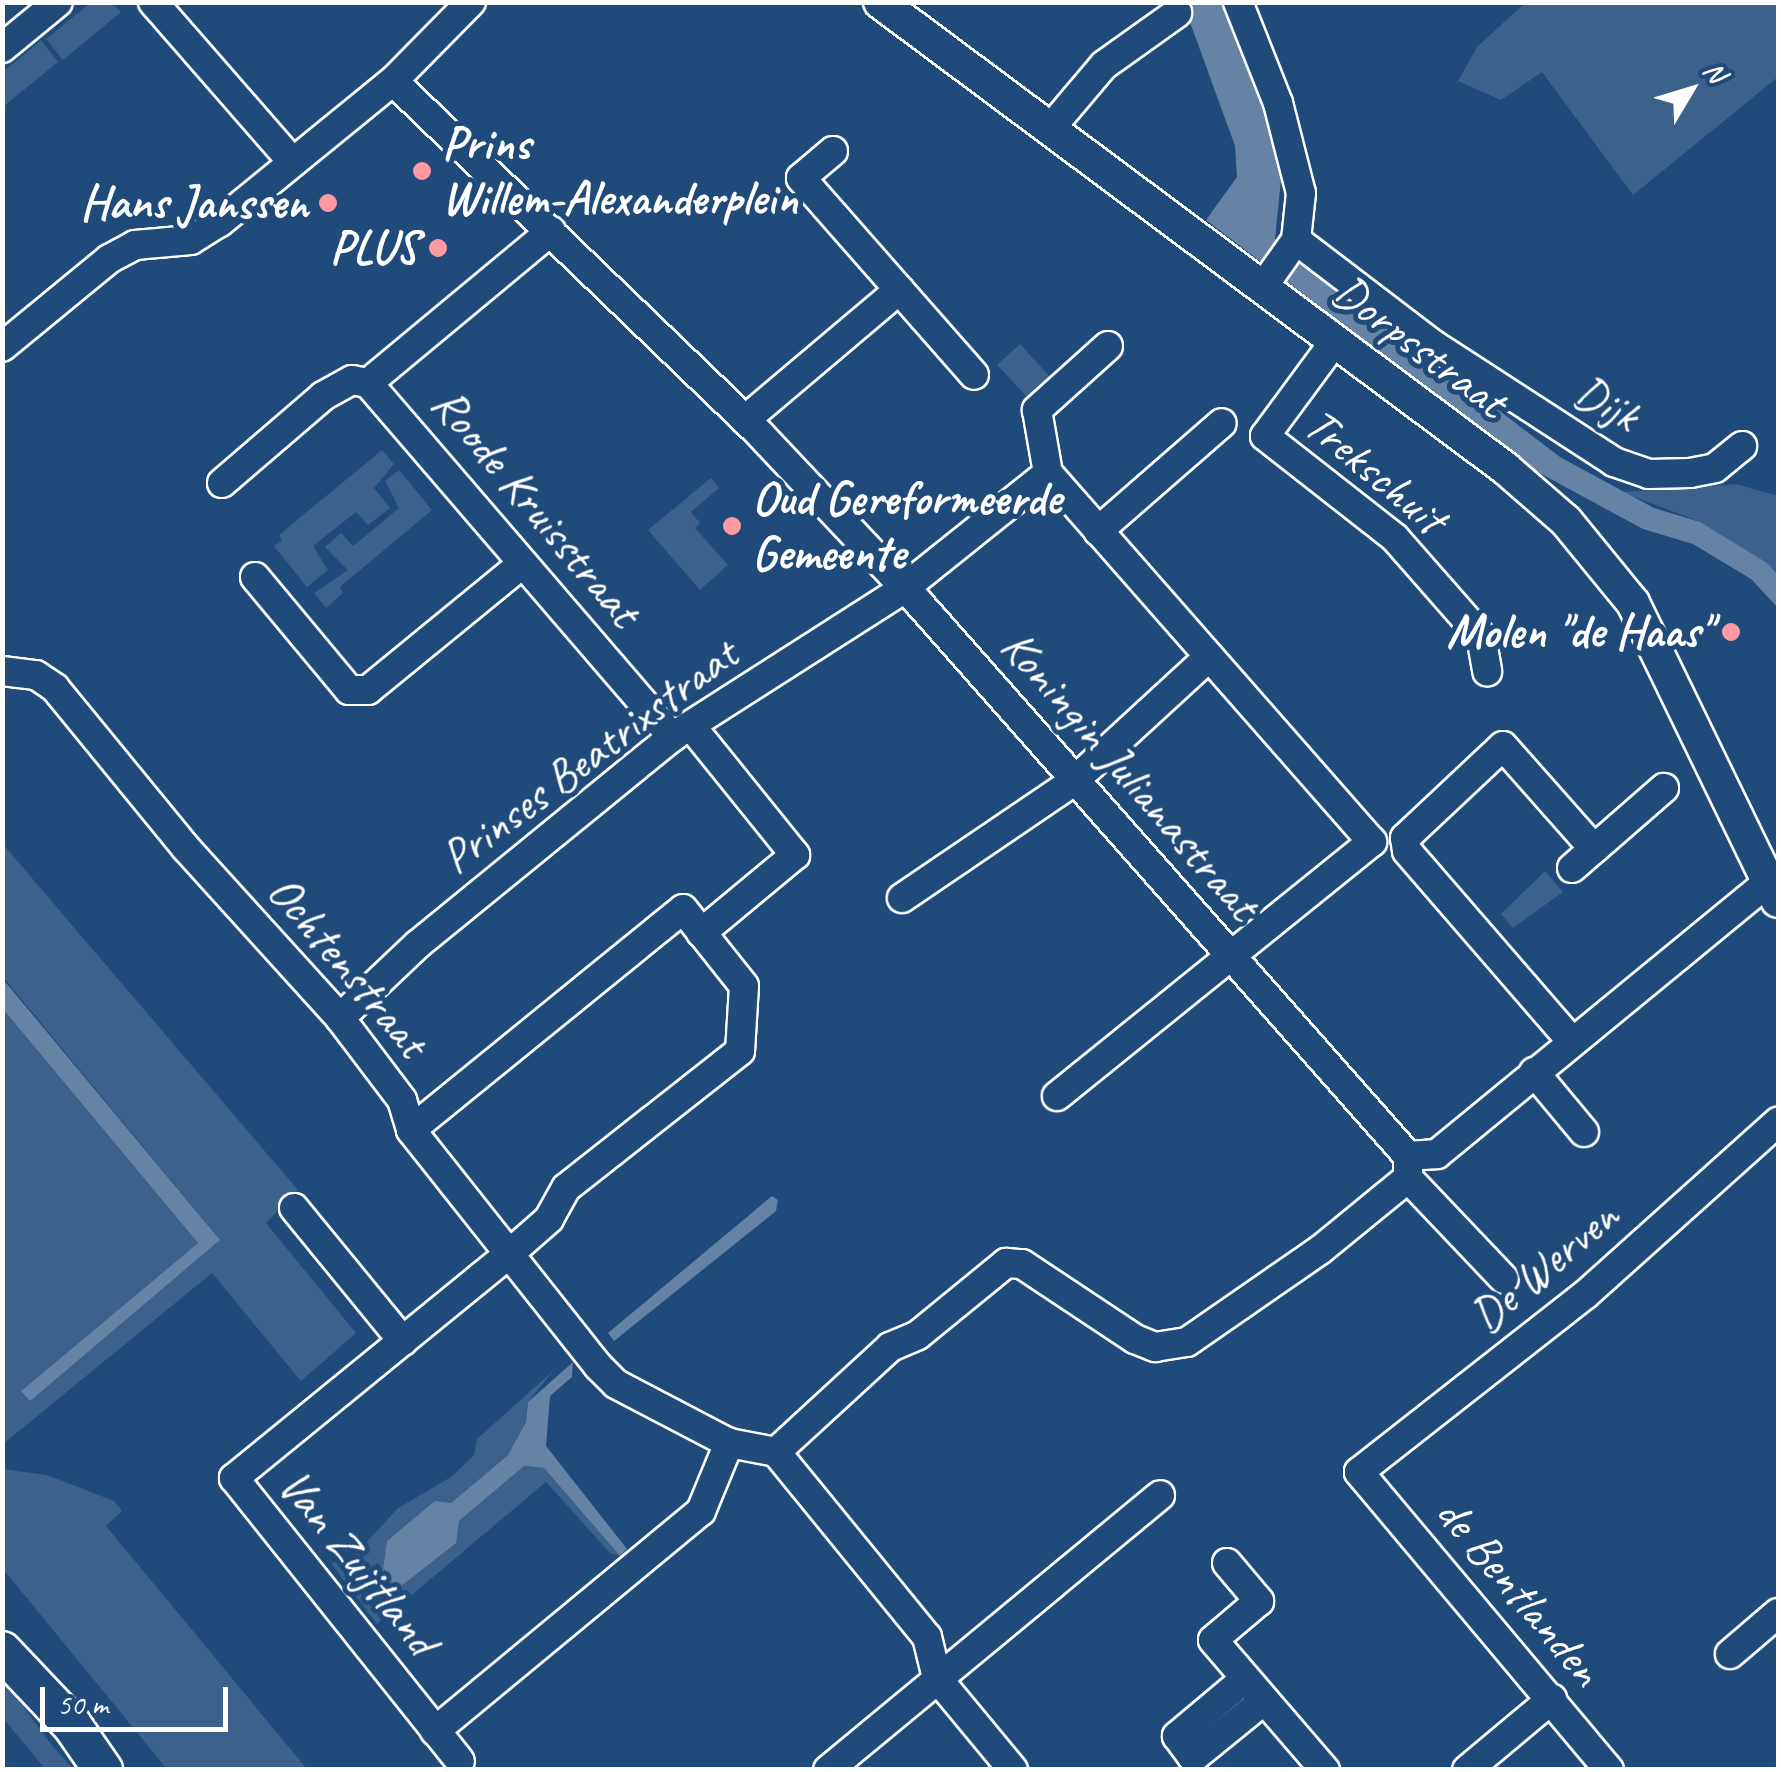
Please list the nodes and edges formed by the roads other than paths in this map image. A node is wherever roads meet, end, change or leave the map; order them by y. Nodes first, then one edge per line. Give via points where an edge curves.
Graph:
1 (58, 2) edge
2 (153, 2) edge
3 (470, 2) edge
4 (880, 2) edge
5 (1238, 2) edge
6 (1178, 13) dead end
7 (2, 48) edge
8 (393, 81) junction
9 (1049, 130) junction
10 (833, 151) dead end
11 (292, 160) junction
12 (551, 231) junction
13 (1280, 263) junction
14 (900, 290) junction
15 (1334, 341) junction
16 (1108, 346) dead end
17 (2, 347) edge
18 (974, 375) dead end
19 (368, 382) junction
20 (745, 420) junction
21 (1222, 423) dead end
22 (1742, 446) dead end
23 (1048, 473) junction
24 (222, 483) dead end
25 (1098, 531) junction
26 (523, 563) junction
27 (255, 577) dead end
28 (902, 590) junction
29 (1209, 657) junction
30 (1487, 670) dead end
31 (2, 671) edge
32 (682, 732) junction
33 (1074, 781) junction
34 (1664, 788) dead end
35 (1405, 838) junction
36 (1372, 842) junction
37 (1594, 848) junction
38 (1572, 868) dead end
39 (1772, 892) edge
40 (902, 898) dead end
41 (683, 909) joint
42 (701, 932) junction
43 (1232, 961) junction
44 (340, 1018) junction
45 (1571, 1040) junction
46 (1534, 1072) junction
47 (1057, 1096) dead end
48 (1778, 1122) edge
49 (412, 1130) junction
50 (1584, 1132) dead end
51 (1408, 1167) junction
52 (294, 1208) dead end
53 (509, 1254) junction
54 (1504, 1279) dead end
55 (403, 1340) junction
56 (730, 1443) junction
57 (776, 1452) junction
58 (1360, 1472) joint
59 (1160, 1495) dead end
60 (1227, 1564) dead end
61 (1778, 1614) edge
62 (2, 1651) edge
63 (1730, 1654) dead end
64 (937, 1678) junction
65 (1245, 1679) junction
66 (34, 1690) junction
67 (1552, 1699) junction
68 (1264, 1701) junction
69 (435, 1731) junction
70 (460, 1761) dead end
71 (836, 1762) edge
72 (1186, 1764) edge
73 (86, 1770) edge
74 (102, 1770) edge
75 (1013, 1770) edge
76 (1326, 1770) edge
77 (1467, 1770) edge
78 (1609, 1770) edge

1 - 7 street
2 - 11 street
3 - 8 street
4 - 9 street, Dorpsstraat
5 - 13 street via 1292,148 1300,194
6 - 9 street via 1104,65
8 - 11 street
8 - 12 street, Koningin Julianastraat
9 - 13 street, Dorpsstraat
10 - 14 street via 801,178
11 - 17 street via 191,240 136,245 109,258
12 - 19 street
12 - 20 street, Koningin Julianastraat
13 - 15 street, Dorpsstraat
13 - 22 street, Dijk via 1434,345 1614,462 1649,474 1690,474 1715,468
14 - 18 street
14 - 20 street
15 - 30 street, Trekschuit via 1264,436 1395,538 1481,636
15 - 39 street, Dorpsstraat via 1504,468 1610,568 1654,642
16 - 23 street via 1037,410
19 - 24 street via 352,380 323,396
19 - 26 street, Roode Kruisstraat
20 - 28 street, Koningin Julianastraat
21 - 25 street
23 - 25 street
23 - 28 street, Prinses Beatrixstraat
25 - 29 street
26 - 27 street via 368,690 349,690
26 - 32 street, Roode Kruisstraat
28 - 32 street, Prinses Beatrixstraat
28 - 33 street, Koningin Julianastraat
29 - 33 street
29 - 36 street
31 - 44 street, Ochtenstraat via 36,675 55,688 186,848
32 - 42 street, Roode Kruisstraat via 795,855
32 - 44 street, Prinses Beatrixstraat via 418,945
33 - 40 street
33 - 43 street, Koningin Julianastraat
34 - 37 street
35 - 36 street
35 - 37 street via 1503,746
35 - 45 street via 1407,851
36 - 43 street
37 - 38 street
39 - 45 street
41 - 42 street, Van Zuijtland
41 - 49 street, Ochtenstraat
42 - 53 street, Van Zuijtland via 744,986 740,1050 566,1188 549,1219
43 - 47 street
43 - 51 street, Koningin Julianastraat
44 - 49 street, Ochtenstraat via 402,1100
45 - 46 street
46 - 50 street
46 - 51 street via 1437,1154
48 - 58 street, De Werven via 1586,1294
49 - 53 street
51 - 54 street, Koningin Julianastraat
51 - 57 street via 1274,1283 1172,1347 1135,1339 1022,1264 995,1268 918,1335 890,1347
52 - 55 street
53 - 55 street, Van Zuijtland
53 - 56 street via 616,1384
55 - 69 street, Van Zuijtland via 234,1478
56 - 57 street
56 - 69 street, Van Zuijtland via 701,1511
57 - 64 street via 928,1637
58 - 67 street, de Bentlanden
59 - 64 street
60 - 65 street via 1259,1601 1213,1640
61 - 63 street
62 - 66 main road
64 - 71 street
64 - 75 street
65 - 68 street
65 - 72 street via 1177,1736
66 - 73 main road via 56,1738
66 - 74 main road via 72,1725
67 - 77 street
67 - 78 street, de Bentlanden
68 - 72 street
68 - 76 street
69 - 70 street, Van Zuijtland

